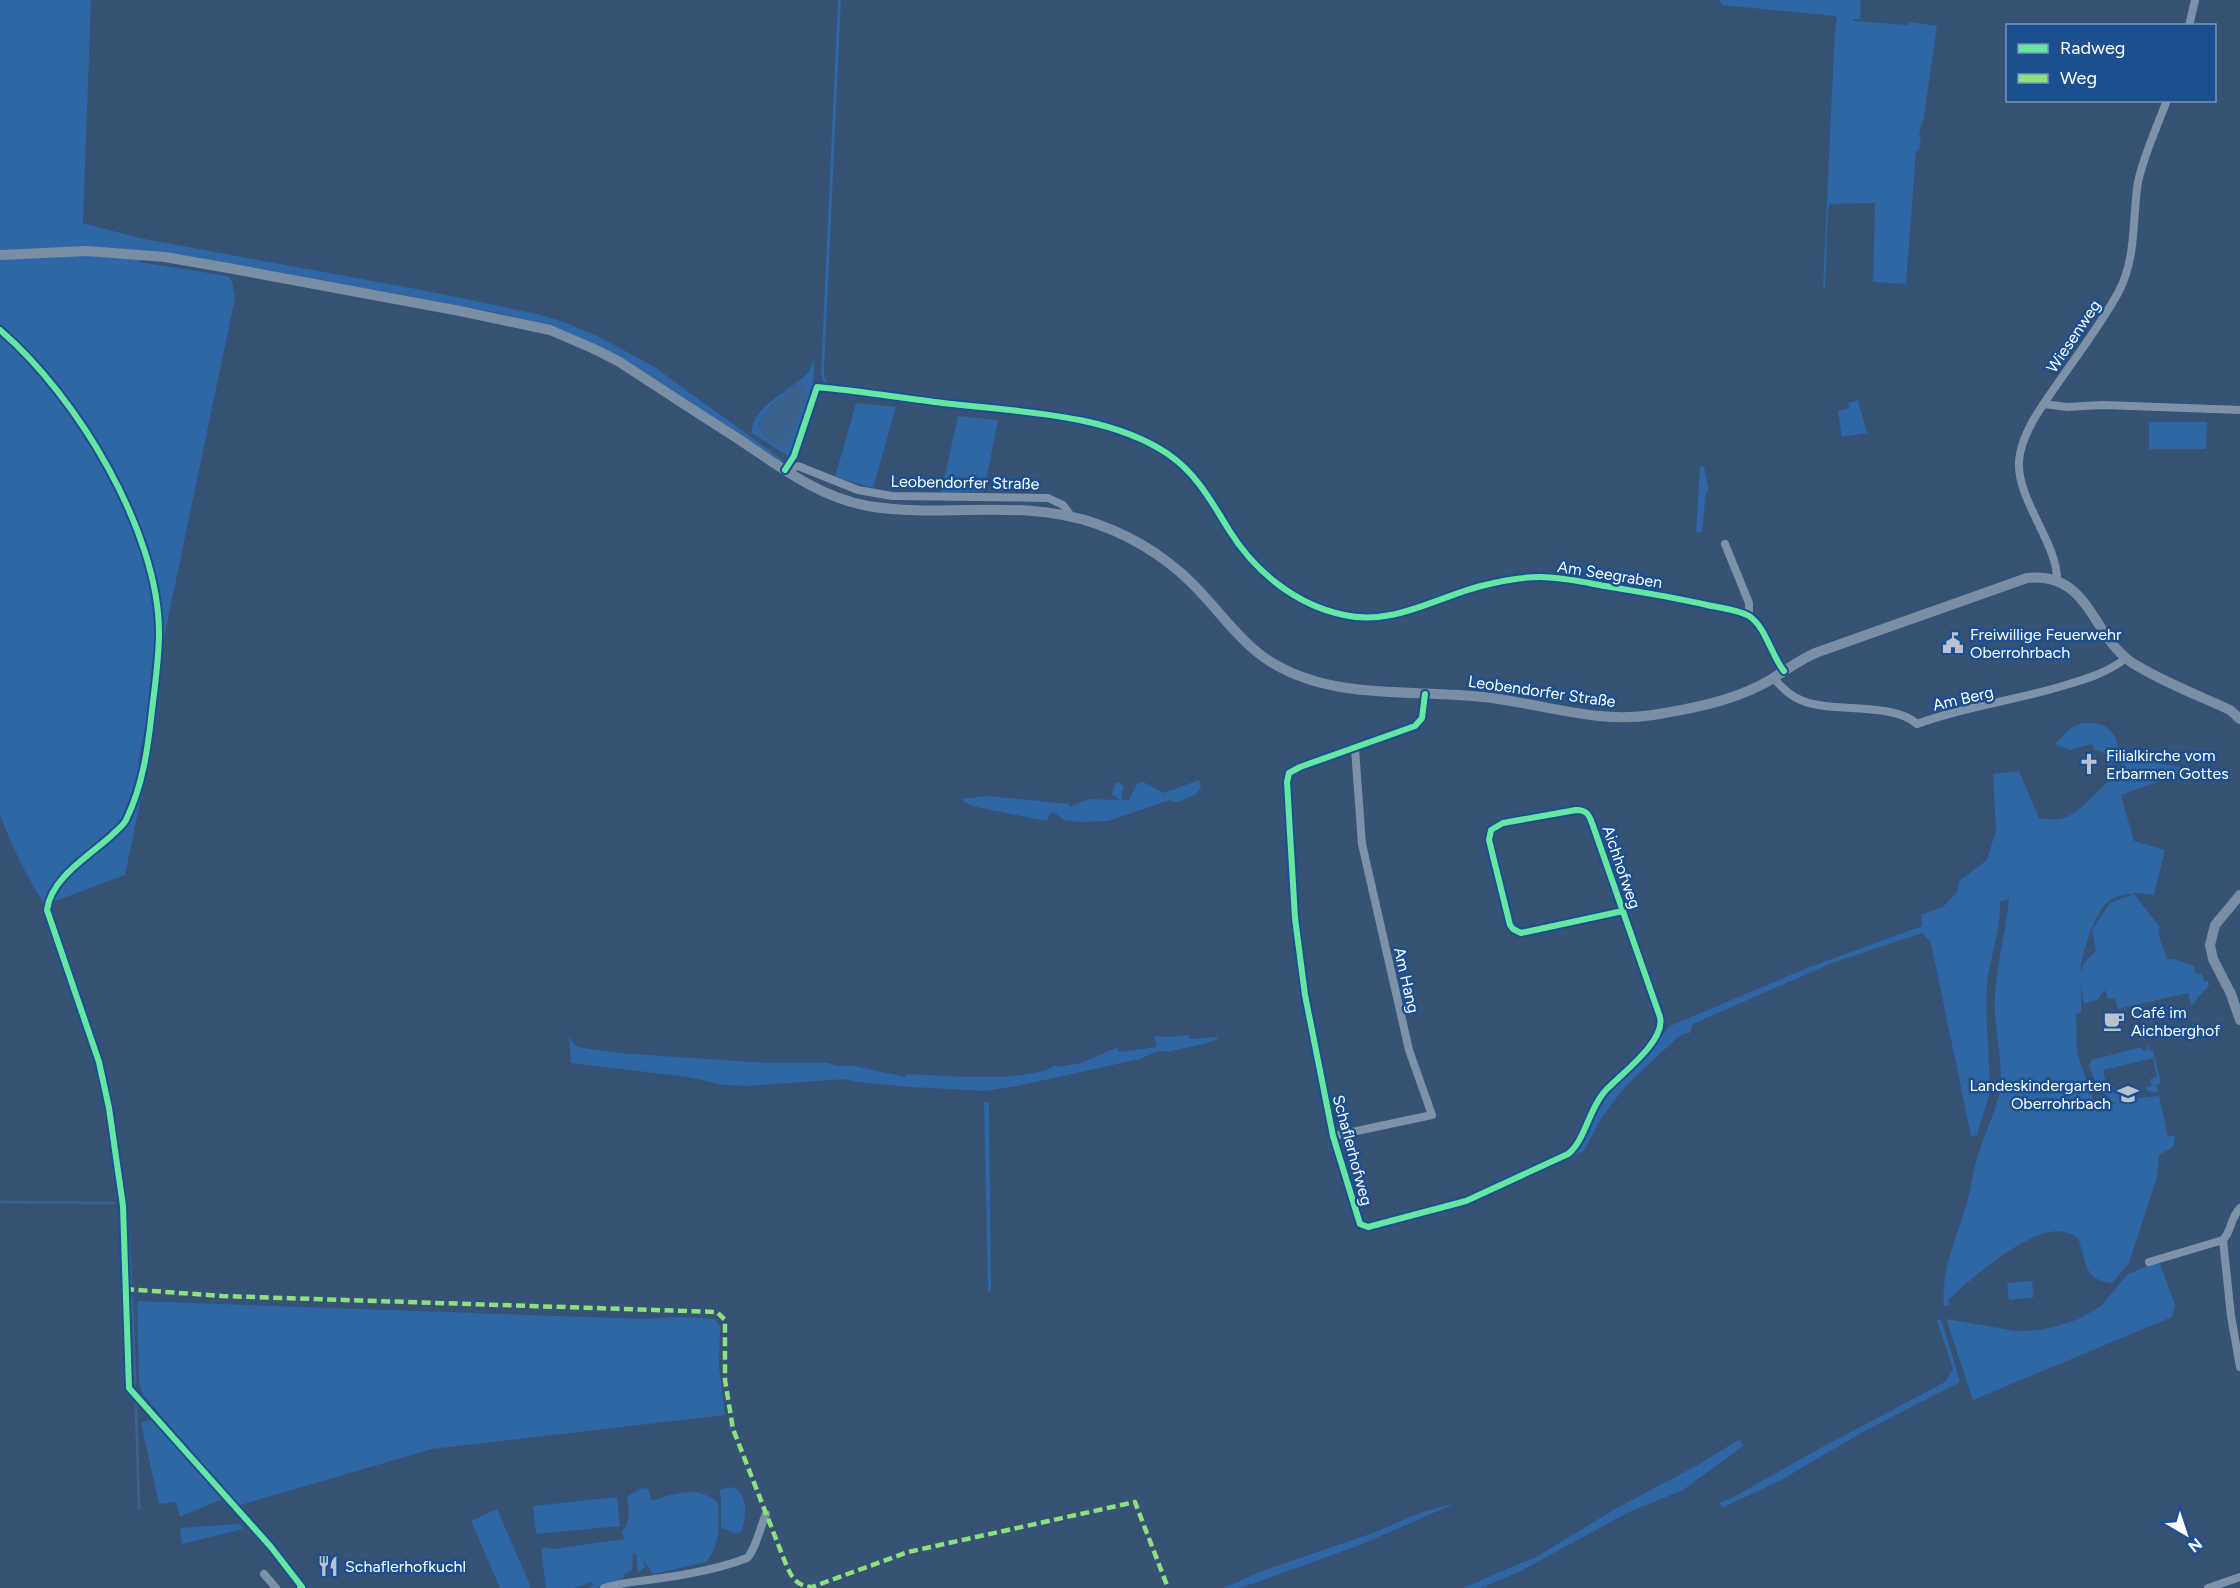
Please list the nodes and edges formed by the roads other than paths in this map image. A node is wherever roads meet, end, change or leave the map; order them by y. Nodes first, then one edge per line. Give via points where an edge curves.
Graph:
1 (2196, 0) edge
2 (2190, 24) edge
3 (2166, 102) edge
4 (0, 255) edge
5 (0, 330) edge
6 (2044, 404) junction
7 (2240, 410) edge
8 (785, 470) junction
9 (1725, 544) dead end
10 (2057, 580) junction
11 (1749, 616) junction
12 (2126, 658) junction
13 (1784, 671) junction
14 (1773, 678) junction
15 (1425, 694) junction
16 (2240, 720) edge
17 (1355, 749) junction
18 (2240, 895) edge
19 (1623, 911) junction
20 (2240, 1020) edge
21 (1661, 1026) joint
22 (1333, 1136) junction
23 (2240, 1208) edge
24 (2223, 1240) junction
25 (2149, 1262) dead end
26 (2240, 1367) edge
27 (766, 1514) dead end
28 (264, 1574) dead end
29 (2240, 1577) edge
30 (276, 1588) edge
31 (302, 1588) edge
32 (604, 1588) edge
33 (2208, 1588) edge

1 - 2 street
3 - 6 street, Wiesenweg via 2141,171 2133,245 2120,290
4 - 8 main road, Leobendorfer Straße via 87,251 165,257 550,330 618,361
5 - 31 street via 39,368 93,440 138,533 152,581 159,632 143,776 134,802 125,823 65,875 48,900 47,910 99,1062 109,1108 123,1206 129,1388 271,1547
6 - 7 street
6 - 10 street, Wiesenweg via 2025,437 2019,462 2027,498 2056,565
8 - 11 street, Am Seegraben via 794,456 817,387 1052,416 1101,425 1168,454 1203,486 1252,562 1284,589 1324,610 1369,619 1422,608 1482,585 1539,577 1690,601
8 - 15 main road, Leobendorfer Straße via 824,492 864,505 1029,509 1071,516 1119,533 1169,563 1252,648 1283,669 1332,686
9 - 11 street via 1749,603
10 - 12 main road via 2079,598
10 - 13 main road, Leobendorfer Straße via 2027,578 1818,652
11 - 13 street
12 - 14 street, Am Berg via 2084,680 1917,723 1904,714 1808,703
12 - 16 main road via 2230,710
13 - 14 main road, Leobendorfer Straße
14 - 15 main road, Leobendorfer Straße via 1721,700 1635,717 1594,716 1487,697
15 - 17 street via 1423,716 1418,724
17 - 22 street, Schaflerhofweg via 1289,773 1287,787 1295,918 1305,995
17 - 22 street, Am Hang via 1362,844 1409,1050 1432,1115
18 - 20 main road via 2215,925 2210,945
19 - 19 street, Aichhofweg via 1585,811 1503,823 1491,830 1489,840 1510,925 1517,932
19 - 21 street, Aichhofweg
21 - 22 street, Schaflerhofweg via 1652,1043 1599,1098 1573,1150 1456,1204 1362,1226
23 - 24 street
24 - 25 street
24 - 26 street via 2230,1316
27 - 32 street via 747,1558 668,1578 625,1581
28 - 30 street
29 - 33 street

